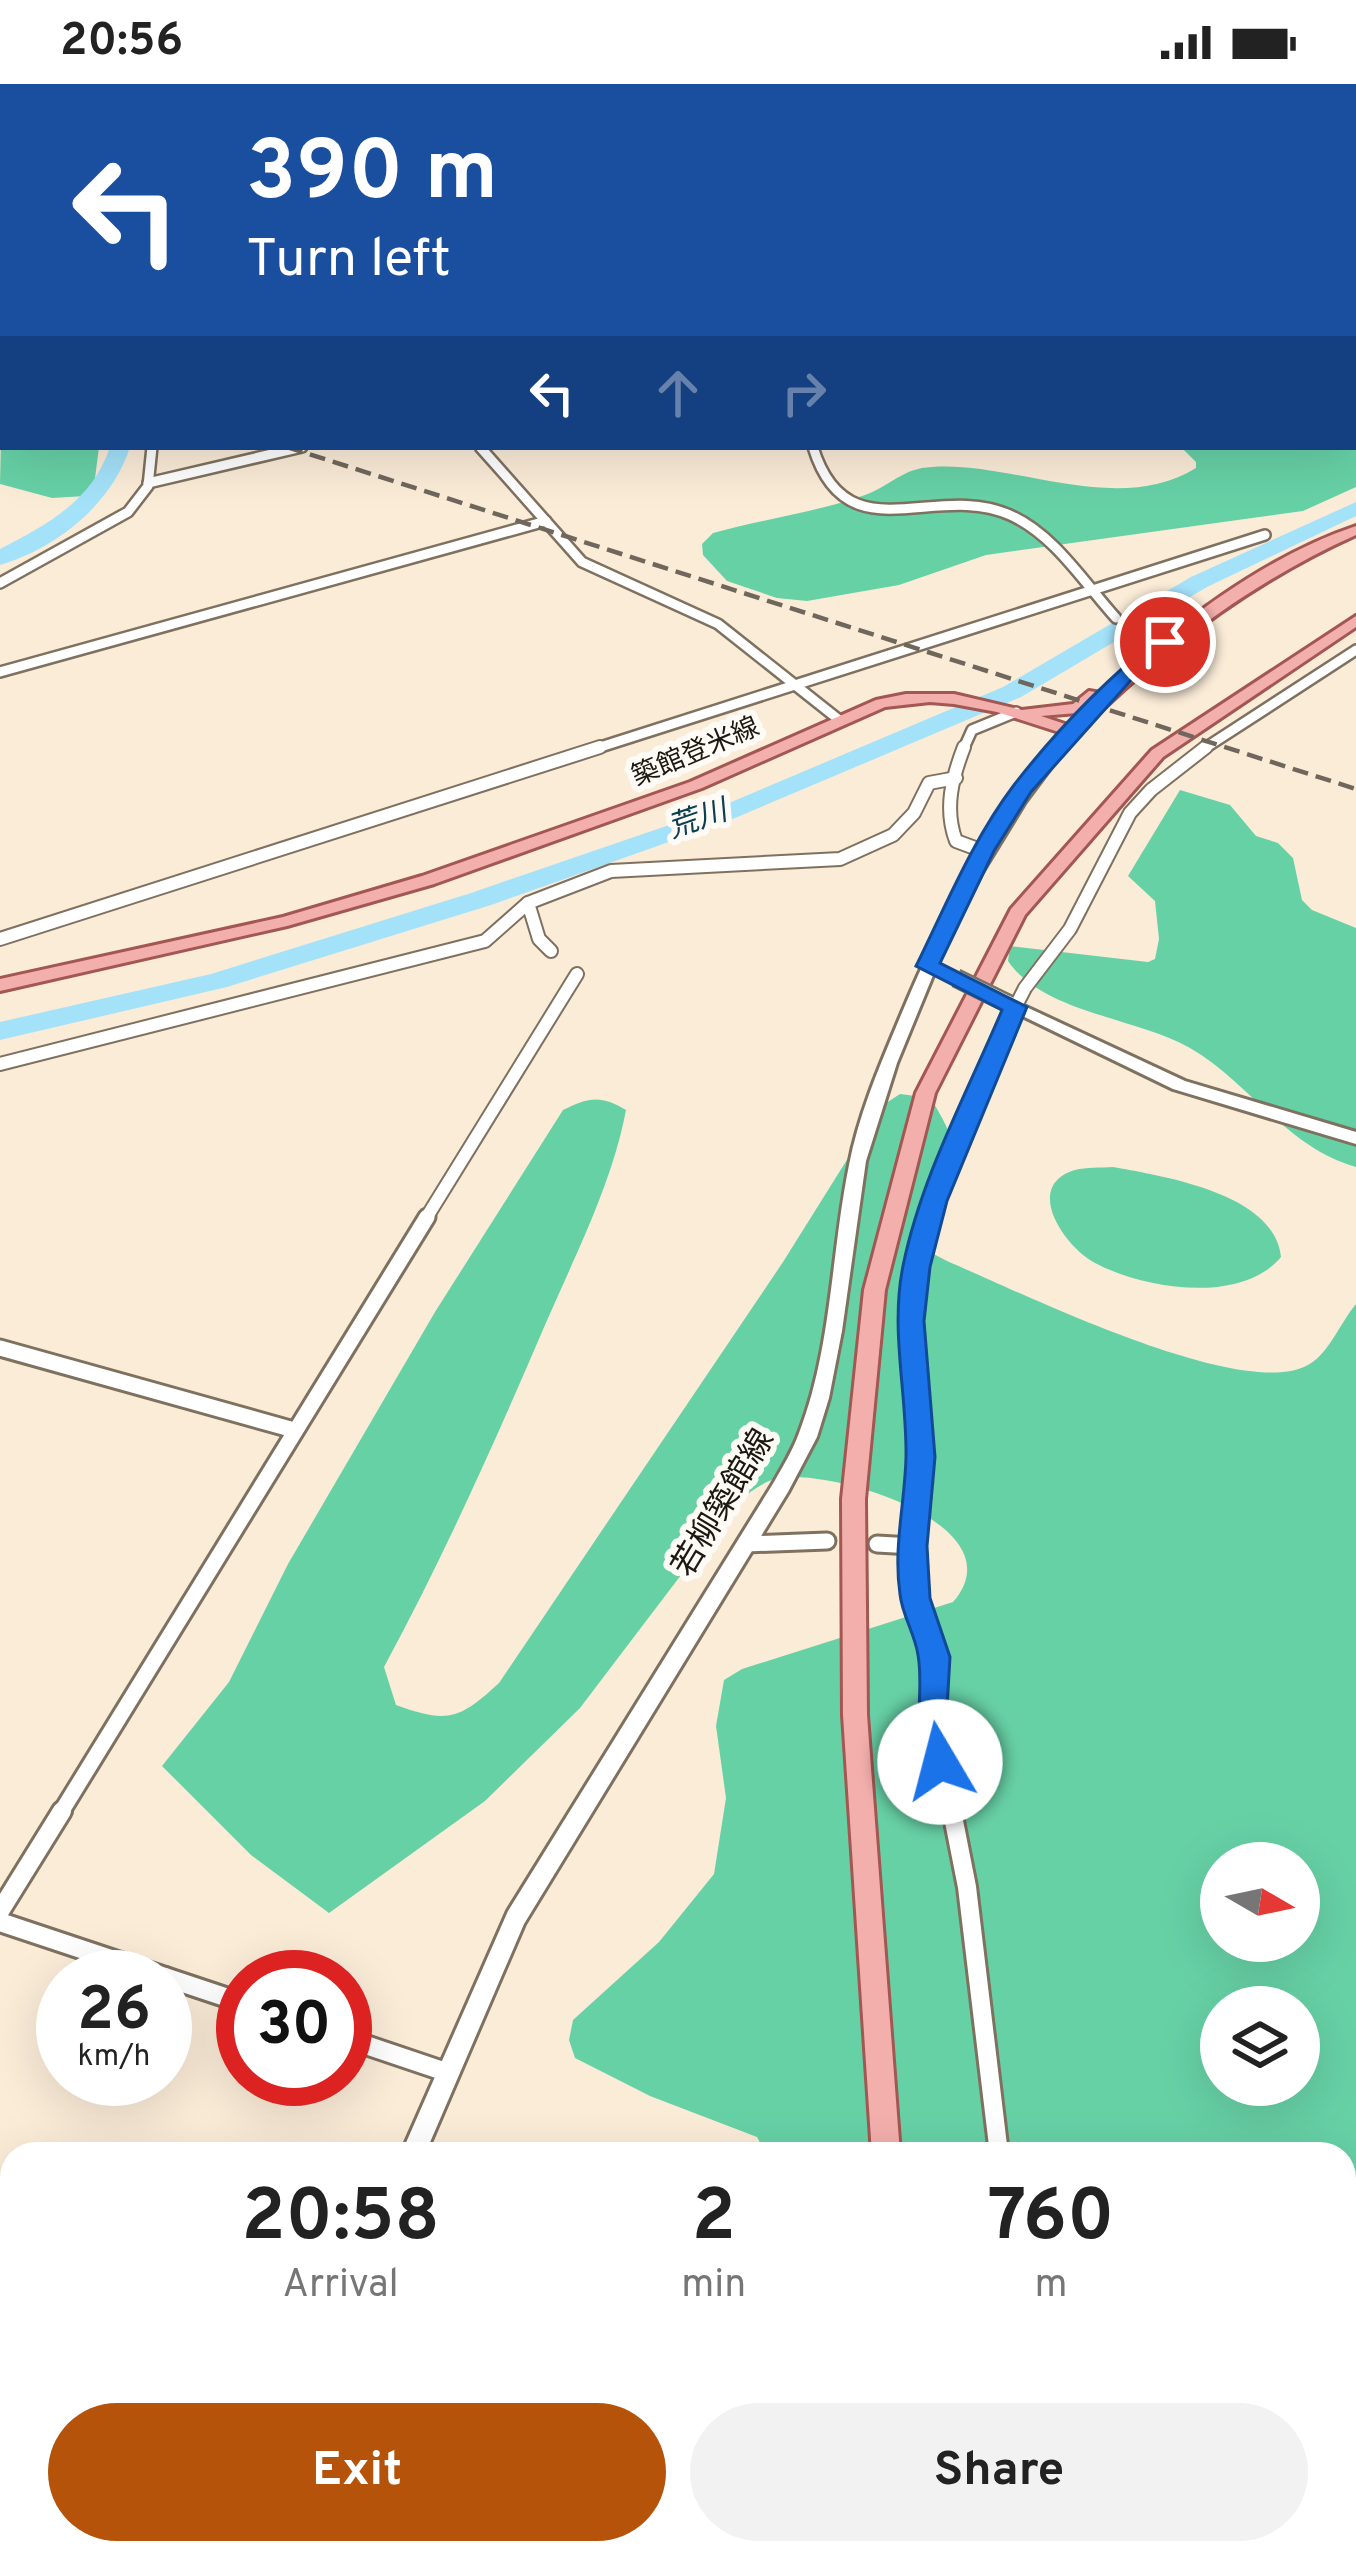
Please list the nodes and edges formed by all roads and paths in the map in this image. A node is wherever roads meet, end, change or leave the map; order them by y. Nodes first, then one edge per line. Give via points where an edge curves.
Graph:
1 (152, 450) edge
2 (289, 450) edge
3 (483, 450) edge
4 (814, 450) edge
5 (148, 483) junction
6 (546, 521) junction
7 (1356, 530) edge
8 (1265, 535) dead end
9 (0, 583) edge
10 (1088, 590) junction
11 (1116, 618) dead end
12 (1352, 621) edge
13 (1356, 650) edge
14 (0, 672) edge
15 (1125, 674) junction
16 (795, 684) junction
17 (1011, 710) junction
18 (838, 719) junction
19 (1070, 731) junction
20 (956, 778) junction
21 (983, 851) junction
22 (528, 903) junction
23 (0, 939) edge
24 (550, 951) dead end
25 (927, 966) junction
26 (577, 974) dead end
27 (0, 985) edge
28 (1012, 1006) junction
29 (0, 1064) edge
30 (1356, 1138) edge
31 (0, 1348) edge
32 (294, 1430) junction
33 (827, 1541) dead end
34 (746, 1544) junction
35 (877, 1544) dead end
36 (912, 1546) junction
37 (0, 1911) edge
38 (0, 1922) edge
39 (84, 1950) edge
40 (372, 2047) edge
41 (446, 2072) junction
42 (418, 2142) edge
43 (885, 2142) edge
44 (998, 2142) edge

1 - 5 street
2 - 5 street
3 - 6 street
4 - 10 street via 838,496 868,505 974,504 1010,514
5 - 9 street via 123,515
6 - 14 street
6 - 16 street via 582,562 718,624
7 - 15 main road via 1183,630
8 - 10 street
10 - 11 street
10 - 16 street
12 - 43 main road via 1239,689 1147,761 1030,891 954,1021 886,1216 853,1454 849,1598
13 - 28 street via 1150,790 1070,929
15 - 17 main road via 1077,708
15 - 19 main road
16 - 18 street
16 - 23 street
17 - 18 main road, 築館登米線 via 905,697
17 - 19 main road, 築館登米線
17 - 20 street via 976,724
18 - 27 main road, 築館登米線 via 696,785 428,880 287,921
19 - 21 main road, 若柳築館線
20 - 21 street via 953,836
20 - 22 street via 929,783 912,816 861,856 624,868
21 - 25 main road, 若柳築館線
22 - 24 street
22 - 29 street via 485,941
25 - 28 main road, bridge
25 - 34 main road, 若柳築館線 via 860,1153 809,1433
26 - 32 street
28 - 30 main road via 1179,1085
28 - 36 street via 916,1267 910,1321 920,1457
31 - 32 street
32 - 37 street
33 - 34 street
34 - 41 main road, 若柳築館線 via 526,1900
35 - 36 street
36 - 44 street via 915,1598 934,1657 931,1708 967,1887
38 - 39 street
40 - 41 street
41 - 42 main road, 若柳築館線

